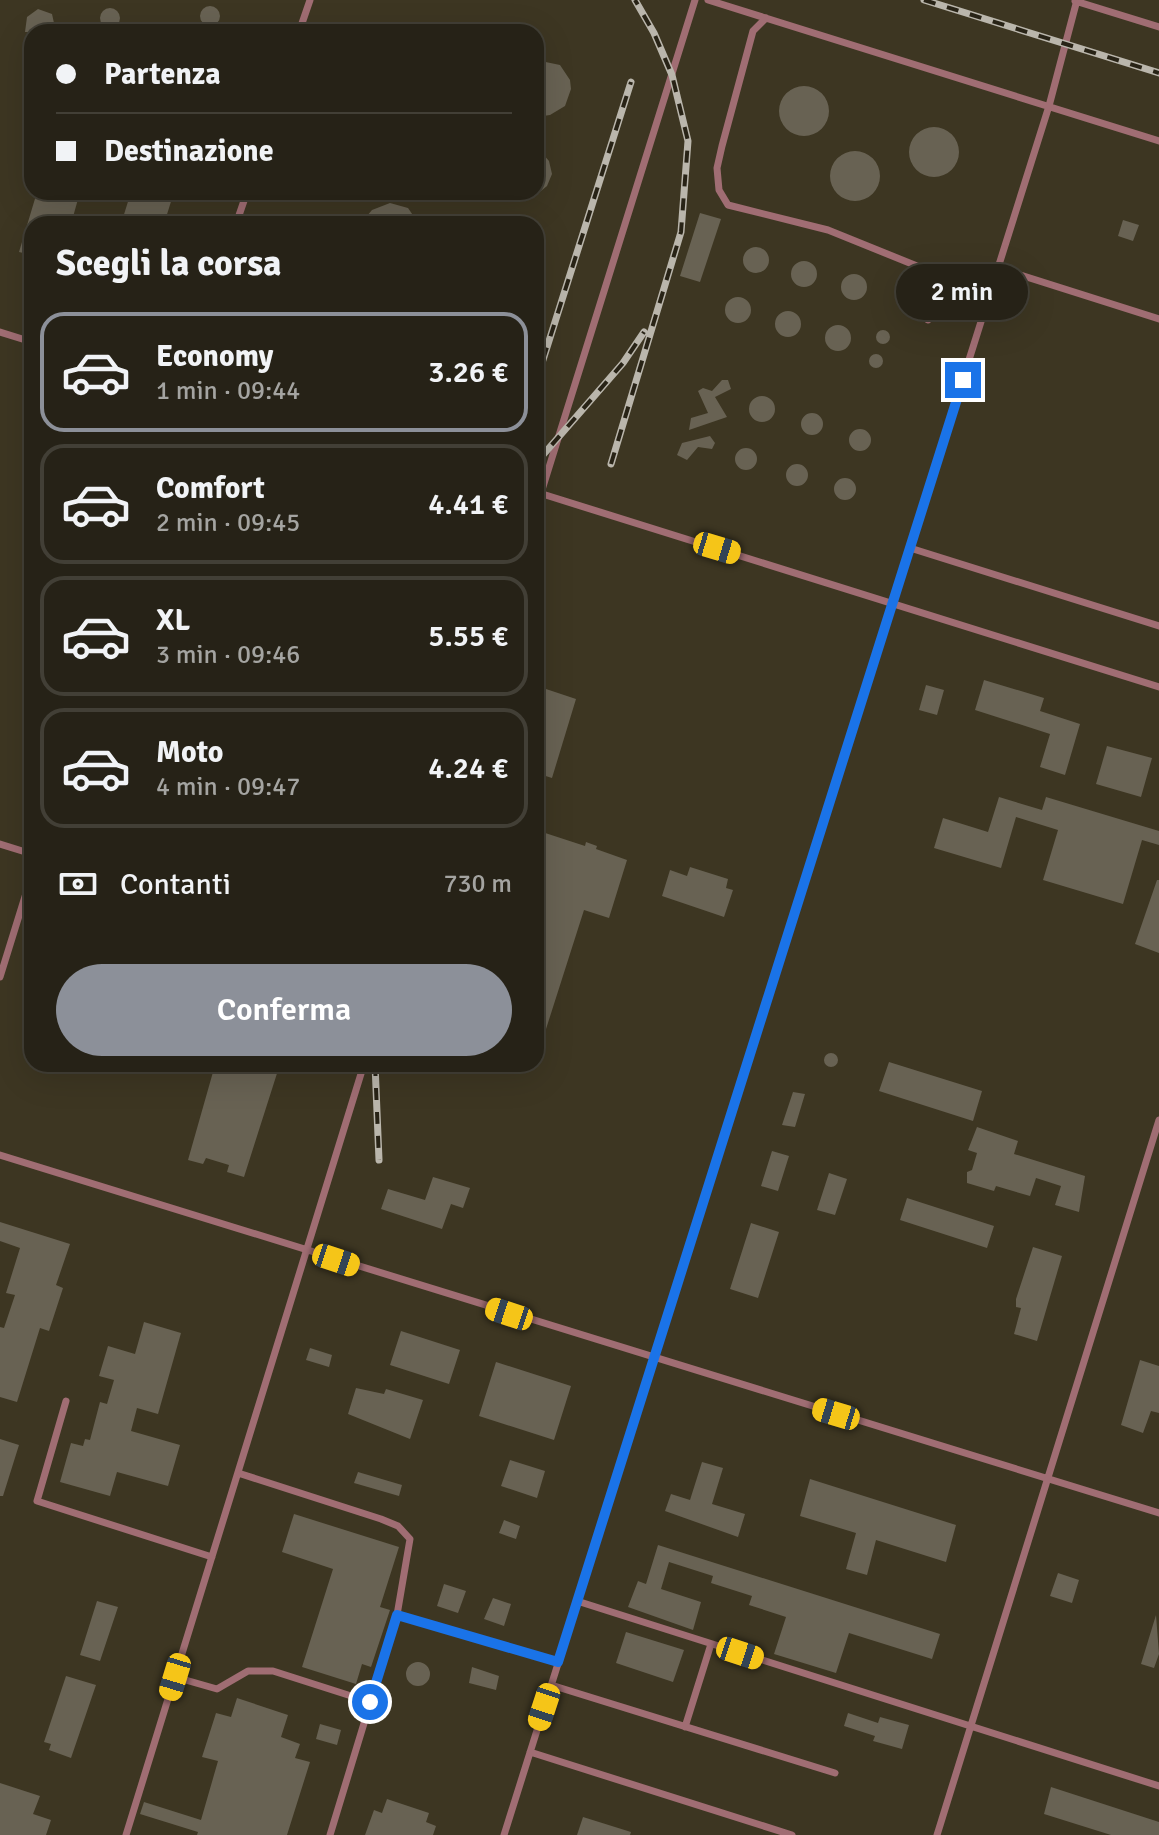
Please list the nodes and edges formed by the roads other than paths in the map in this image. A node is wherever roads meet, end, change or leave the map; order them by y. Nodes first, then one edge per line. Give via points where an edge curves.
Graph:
1 (310, 0) edge
2 (695, 0) edge
3 (708, 0) edge
4 (1075, 0) edge
5 (766, 18) junction
6 (302, 24) edge
7 (1159, 27) edge
8 (1049, 106) junction
9 (1159, 141) edge
10 (998, 268) junction
11 (1159, 319) edge
12 (928, 320) dead end
13 (0, 332) edge
14 (24, 340) edge
15 (544, 474) edge
16 (544, 495) edge
17 (910, 548) junction
18 (893, 602) junction
19 (1159, 626) edge
20 (1159, 687) edge
21 (0, 844) edge
22 (24, 852) edge
23 (24, 900) edge
24 (0, 977) edge
25 (362, 1072) edge
26 (1159, 1120) edge
27 (0, 1155) edge
28 (307, 1251) junction
29 (654, 1359) junction
30 (66, 1401) dead end
31 (238, 1473) junction
32 (1048, 1479) junction
33 (1159, 1513) edge
34 (212, 1557) junction
35 (577, 1601) junction
36 (397, 1615) junction
37 (711, 1644) junction
38 (558, 1662) junction
39 (175, 1677) junction
40 (551, 1685) junction
41 (370, 1702) junction
42 (685, 1727) junction
43 (970, 1727) junction
44 (530, 1752) junction
45 (835, 1773) dead end
46 (1159, 1786) edge
47 (126, 1835) edge
48 (330, 1835) edge
49 (504, 1835) edge
50 (792, 1835) edge
51 (937, 1835) edge

1 - 6 lane
2 - 15 lane
3 - 5 lane
4 - 7 lane
4 - 8 lane
5 - 8 lane
5 - 12 lane via 753,31 731,103 717,168 719,190 728,205 828,230 922,268 933,275 939,289
8 - 9 lane
8 - 10 lane
10 - 11 lane
10 - 17 lane
13 - 14 lane
16 - 18 lane
17 - 18 lane
17 - 19 lane
18 - 20 lane
18 - 29 lane
21 - 22 lane
23 - 24 lane
25 - 28 lane
26 - 32 lane
27 - 28 lane
28 - 29 lane
28 - 31 lane
29 - 32 lane
29 - 35 lane
30 - 34 lane via 37,1501
31 - 34 lane
31 - 36 lane via 398,1526 410,1539 410,1553
32 - 33 lane
32 - 43 lane
34 - 39 lane
35 - 37 lane
35 - 38 lane
36 - 38 lane
36 - 41 lane
37 - 42 lane
37 - 43 lane
38 - 40 lane
39 - 41 lane via 217,1689 248,1671 273,1671
39 - 47 lane
40 - 42 lane
40 - 44 lane
41 - 48 lane
42 - 45 lane
43 - 46 lane
43 - 51 lane
44 - 49 lane
44 - 50 lane

